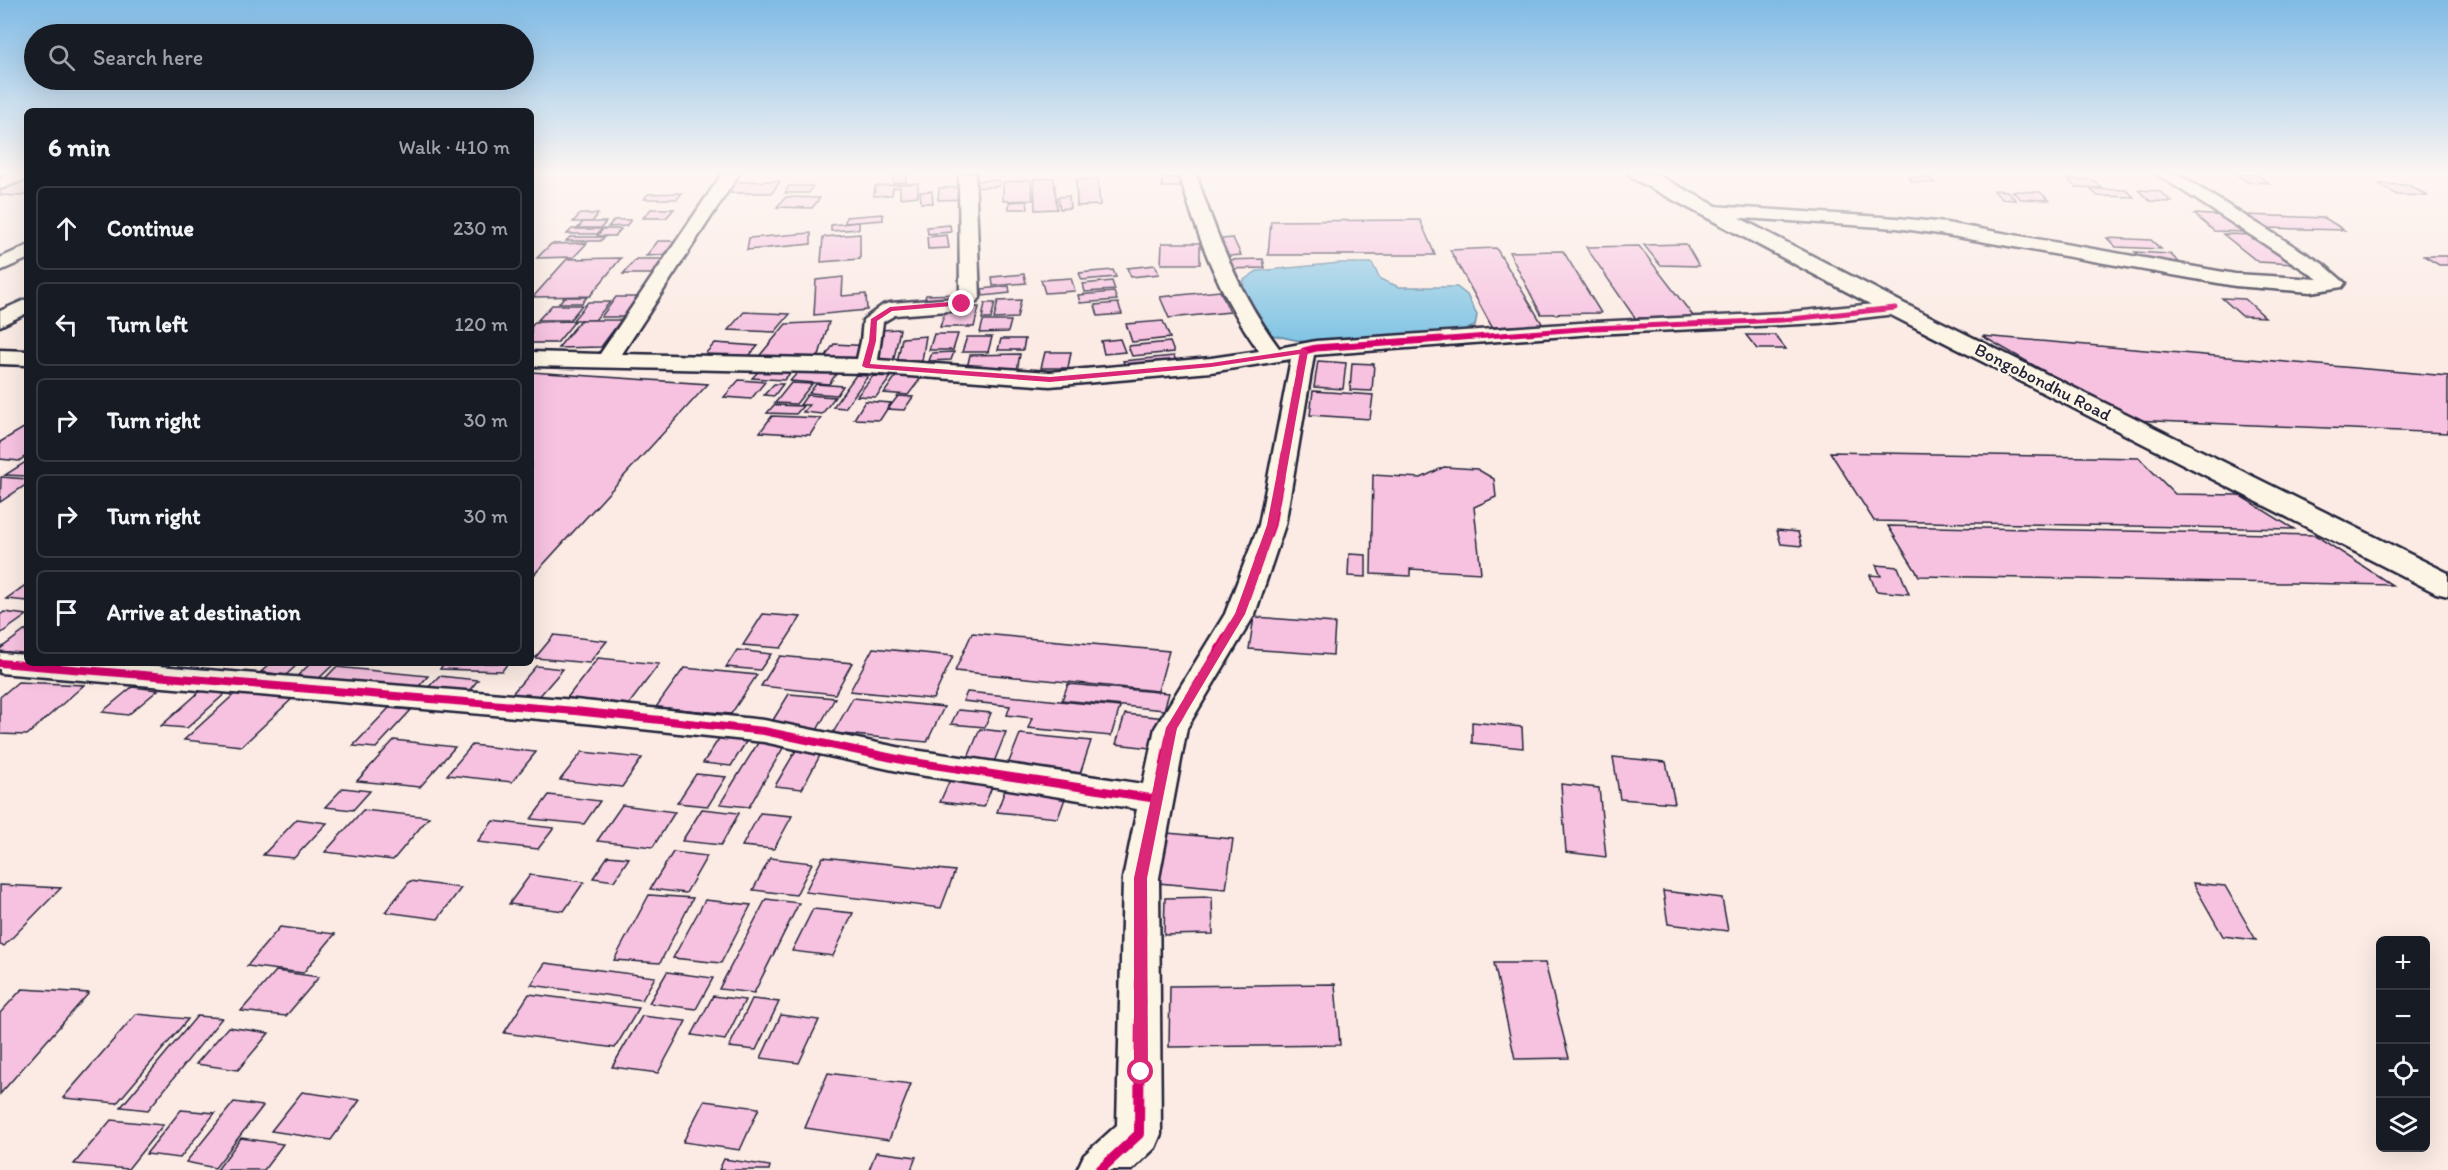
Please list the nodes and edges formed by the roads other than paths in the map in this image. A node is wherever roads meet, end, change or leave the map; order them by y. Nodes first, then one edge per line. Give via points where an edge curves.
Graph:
1 (695, 229) edge
2 (968, 229) edge
3 (1204, 229) edge
4 (1745, 229) edge
5 (1943, 229) edge
6 (2254, 229) edge
7 (24, 253) edge
8 (0, 265) edge
9 (24, 307) edge
10 (1895, 308) junction
11 (0, 320) edge
12 (1304, 351) junction
13 (1273, 356) junction
14 (0, 357) edge
15 (24, 358) edge
16 (534, 359) edge
17 (607, 360) junction
18 (866, 366) junction
19 (2448, 586) edge
20 (0, 663) edge
21 (24, 665) edge
22 (36, 666) edge
23 (1157, 799) junction
24 (1100, 1170) edge

1 - 17 street
2 - 18 street via 970,298 962,304 890,309 873,320
3 - 13 street via 1247,321
4 - 10 street, Bongobondhu Road
5 - 6 street via 2235,280 2311,286 2335,283 2320,268
7 - 8 street
9 - 11 street
10 - 12 street via 1837,317 1594,328
10 - 19 street, Bongobondhu Road
12 - 13 street
12 - 23 street via 1272,525 1240,614 1171,728
13 - 18 street via 1050,380
14 - 15 street
16 - 17 street
17 - 18 street
20 - 21 street
22 - 23 street via 575,711 764,731 907,761
23 - 24 street via 1141,878 1138,1134

